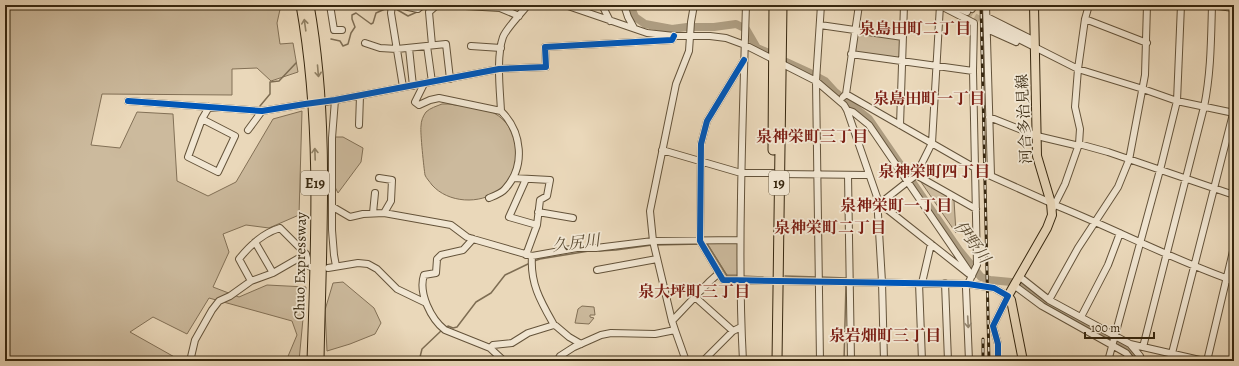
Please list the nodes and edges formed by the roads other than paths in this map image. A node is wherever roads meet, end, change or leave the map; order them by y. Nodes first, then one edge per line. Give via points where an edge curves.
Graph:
1 (301, 5) edge
2 (309, 5) edge
3 (330, 5) edge
4 (392, 5) edge
5 (398, 5) edge
6 (422, 5) edge
7 (437, 5) edge
8 (448, 5) edge
9 (528, 5) edge
10 (565, 5) edge
11 (602, 5) edge
12 (624, 5) edge
13 (694, 5) edge
14 (746, 5) edge
15 (774, 5) edge
16 (782, 5) edge
17 (821, 5) edge
18 (859, 5) edge
19 (904, 5) edge
20 (940, 5) edge
21 (952, 5) edge
22 (964, 5) edge
23 (973, 5) edge
24 (986, 5) edge
25 (1034, 5) edge
26 (1089, 5) edge
27 (1147, 5) edge
28 (1181, 5) edge
29 (1210, 5) edge
30 (1234, 8) edge
31 (967, 12) tunnel mouth
32 (519, 16) junction
33 (987, 16) junction
34 (1085, 19) junction
35 (610, 21) junction
36 (820, 25) junction
37 (988, 27) junction
38 (634, 28) junction
39 (342, 30) dead end
40 (855, 30) junction
41 (690, 33) junction
42 (674, 36) junction
43 (903, 37) junction
44 (365, 43) dead end
45 (1147, 43) junction
46 (745, 45) junction
47 (430, 46) junction
48 (471, 46) dead end
49 (1035, 46) junction
50 (409, 48) junction
51 (501, 48) junction
52 (397, 49) junction
53 (851, 54) junction
54 (744, 60) junction
55 (902, 62) junction
56 (777, 63) junction
57 (937, 66) junction
58 (1078, 69) junction
59 (499, 70) junction
60 (973, 71) junction
61 (450, 79) junction
62 (816, 81) junction
63 (432, 82) junction
64 (424, 84) junction
65 (413, 86) junction
66 (403, 88) junction
67 (1143, 89) junction
68 (846, 94) junction
69 (360, 96) junction
70 (335, 100) junction
71 (128, 101) dead end
72 (839, 101) junction
73 (1177, 101) junction
74 (325, 102) dead end
75 (305, 104) dead end
76 (1204, 106) junction
77 (209, 107) junction
78 (847, 110) junction
79 (262, 111) junction
80 (501, 111) junction
81 (1234, 112) edge
82 (989, 117) junction
83 (202, 119) junction
84 (359, 125) dead end
85 (900, 125) junction
86 (248, 130) dead end
87 (1037, 136) junction
88 (932, 143) junction
89 (1079, 144) junction
90 (662, 150) junction
91 (1129, 160) junction
92 (701, 161) junction
93 (976, 167) junction
94 (1160, 170) junction
95 (742, 173) junction
96 (776, 173) junction
97 (817, 174) junction
98 (848, 175) junction
99 (869, 175) junction
100 (916, 175) junction
101 (991, 175) junction
102 (379, 178) dead end
103 (513, 178) junction
104 (526, 179) junction
105 (1186, 179) junction
106 (909, 181) junction
107 (1214, 188) junction
108 (375, 193) dead end
109 (1234, 195) edge
110 (489, 198) dead end
111 (878, 205) junction
112 (333, 207) junction
113 (1052, 207) junction
114 (976, 209) junction
115 (538, 212) junction
116 (373, 213) junction
117 (384, 213) junction
118 (572, 218) dead end
119 (1095, 222) junction
120 (537, 225) junction
121 (1120, 233) junction
122 (473, 239) junction
123 (740, 240) junction
124 (700, 241) junction
125 (255, 242) junction
126 (1140, 242) junction
127 (654, 244) junction
128 (931, 244) junction
129 (1234, 247) edge
130 (306, 254) junction
131 (1167, 254) junction
132 (530, 259) junction
133 (657, 259) junction
134 (336, 266) junction
135 (1194, 266) junction
136 (311, 267) dead end
137 (328, 268) dead end
138 (597, 270) dead end
139 (273, 273) junction
140 (719, 273) junction
141 (972, 276) junction
142 (1226, 278) junction
143 (776, 280) junction
144 (251, 281) junction
145 (741, 281) junction
146 (819, 281) junction
147 (1018, 281) junction
148 (1234, 281) edge
149 (850, 282) junction
150 (882, 282) junction
151 (921, 283) junction
152 (945, 283) junction
153 (968, 284) junction
154 (1008, 296) junction
155 (695, 297) junction
156 (1049, 300) junction
157 (426, 303) junction
158 (1082, 317) junction
159 (672, 321) junction
160 (554, 325) junction
161 (741, 327) junction
162 (676, 330) junction
163 (733, 331) junction
164 (1114, 335) junction
165 (581, 344) junction
166 (1130, 344) junction
167 (1112, 345) junction
168 (1144, 347) junction
169 (490, 348) junction
170 (1172, 353) junction
171 (189, 361) edge
172 (312, 361) edge
173 (319, 361) edge
174 (504, 361) edge
175 (557, 361) edge
176 (686, 361) edge
177 (703, 361) edge
178 (744, 361) edge
179 (771, 361) edge
180 (778, 361) edge
181 (820, 361) edge
182 (851, 361) edge
183 (884, 361) edge
184 (922, 361) edge
185 (948, 361) edge
186 (970, 361) edge
187 (998, 361) edge
188 (1023, 361) edge
189 (1108, 361) edge
190 (1132, 361) edge
191 (1142, 361) edge
192 (1170, 361) edge
193 (1206, 361) edge

172 -> 1 highway, Chuo Expressway / E19 via 315,158 306,31
2 -> 173 highway, Chuo Expressway / E19 via 317,59 323,158
3 - 39 street via 334,30
4 - 52 street
5 - 6 street via 418,9
7 - 47 street via 429,12
8 - 32 street via 500,8
9 - 32 street
10 - 35 street
11 - 35 street
12 - 38 street
13 - 41 street
14 - 46 street
15 - 56 highway, 19
16 - 56 highway, 19
17 - 36 street
18 - 40 street
19 - 43 street
20 - 57 street
20 - 60 street via 974,23
21 - 31 street
22 - 23 street via 972,9
24 - 33 street
25 - 49 main road, 河合多治見線
26 - 34 street
27 - 45 street
28 - 73 street
29 - 30 street
29 - 76 street via 1211,62
32 - 51 street via 503,36
33 - 37 street
33 - 49 street
34 - 45 street
34 - 58 street
35 - 38 street
36 - 40 street
36 - 62 street
37 - 49 street
37 - 82 street
38 - 42 street via 647,33
40 - 43 street
40 - 53 street
41 - 42 street
41 - 46 street via 726,38
41 - 90 street via 689,51 676,84
42 - 59 street via 672,40 545,47 546,67
43 - 55 street
44 - 52 street via 380,48
45 - 67 street
46 - 54 street
46 - 56 street
47 - 50 street
47 - 61 street via 446,44
47 - 63 street
48 - 51 street
49 - 58 street
49 - 87 main road, 河合多治見線
50 - 52 street
50 - 65 street
51 - 59 street
52 - 66 street
53 - 55 street
53 - 68 street
54 - 92 street via 707,121 701,144
54 - 95 street
55 - 57 street
55 - 85 street
56 - 62 street
56 - 96 highway, 19
57 - 60 street
57 - 88 street
58 - 67 street
58 - 89 street via 1075,107 1080,129
59 - 61 street
59 - 80 street
60 - 93 street
61 - 63 street
62 - 72 street
62 - 97 street
63 - 64 street
64 - 65 street
64 - 80 street via 415,102 419,105 439,98
65 - 66 street
66 - 69 street
67 - 73 street
67 - 91 street
68 - 72 street
68 - 85 street
69 - 70 street
69 - 84 street
70 - 74 street
70 - 112 street via 332,138
71 - 77 street
72 - 78 street
73 - 76 street
73 - 94 street
75 - 79 street
76 - 81 street
76 - 105 street
77 - 79 street
77 - 83 street
78 - 99 street
78 - 106 street via 869,125
79 - 86 street
80 - 103 street via 508,118 518,142 518,163
81 - 107 street
82 - 87 street
82 - 101 street
83 - 83 street via 188,157 218,172 235,136
85 - 88 street
87 - 89 street
87 - 113 main road, 河合多治見線 via 1037,156
88 - 93 street
88 - 100 street
89 - 91 street
89 - 113 street
90 - 92 street
90 - 127 street via 650,211
91 - 94 street
91 - 119 street via 1118,187
92 - 95 street
92 - 124 street
93 - 101 street
93 - 114 street
94 - 105 street
94 - 126 street
95 - 96 street
95 - 123 street
96 - 97 street
96 - 143 highway, 19
97 - 98 street
97 - 146 street
98 - 99 street
98 - 149 street
99 - 111 street
100 - 106 street
100 - 114 street
101 - 113 street
102 - 117 street via 392,180 391,201
103 - 104 street
103 - 110 street via 505,190
104 - 115 street via 550,180 547,196 540,200
104 - 120 street via 510,217
105 - 107 street
105 - 131 street
106 - 111 street
106 - 141 street
107 - 109 street
107 - 135 street
108 - 116 street
111 - 128 street via 883,206
111 - 150 street
112 - 116 street via 350,217
112 - 134 street via 332,230
113 - 119 street
113 - 147 main road via 1048,228
114 - 141 street via 978,265
115 - 118 street
115 - 120 street
116 - 117 street
117 - 122 street via 451,225
119 - 121 street
119 - 156 street
120 - 132 street
121 - 126 street
121 - 158 street via 1108,265
122 - 132 street
122 - 157 street via 463,250 441,255 436,273 424,275
123 - 124 street
123 - 145 street
124 - 127 street
124 - 140 street
125 - 130 street via 280,228
125 - 139 street
125 - 144 street via 239,259
126 - 131 street
126 - 164 street
127 - 132 street via 577,248
127 - 133 street
128 - 141 street
128 - 151 street
129 - 142 street
130 - 136 street via 307,266
130 - 139 street
131 - 135 street
131 - 168 street
132 - 160 street via 536,294
133 - 138 street
133 - 159 street
134 - 137 street
134 - 157 street via 358,263 372,265 397,289
135 - 142 street
135 - 170 street
139 - 144 street
140 - 145 street via 723,280
140 - 155 street
141 - 153 street
142 - 148 street
142 - 193 street
143 - 145 street
143 - 146 street
143 - 179 highway, 19
143 - 180 highway, 19
144 - 171 street via 230,296 219,300 195,340
145 - 161 street
146 - 149 street
146 - 181 street
147 - 154 main road
147 - 156 street
147 - 167 street via 1042,306
149 - 150 street
149 - 182 street
150 - 151 street
150 - 183 street
151 - 152 street
151 - 184 street
152 - 153 street
152 - 185 street
153 - 154 street via 994,288
153 -> 186 street via 966,288
154 - 187 street via 993,326 998,344
154 - 188 main road via 1011,300
155 - 159 street
155 - 163 street
156 - 158 street
157 - 169 street via 442,328
158 - 164 street
159 - 162 street
160 - 165 street
160 - 169 street via 528,333 512,343 493,345
161 - 163 street
161 - 178 street
162 - 165 street via 655,334 606,334
162 - 176 street
163 - 177 street
164 - 166 street
164 - 167 street
165 - 175 street via 562,355
166 - 168 street
166 - 191 street
167 - 189 street
167 - 190 street via 1126,353
168 - 170 street
169 - 174 street
170 - 192 street
170 - 193 street

